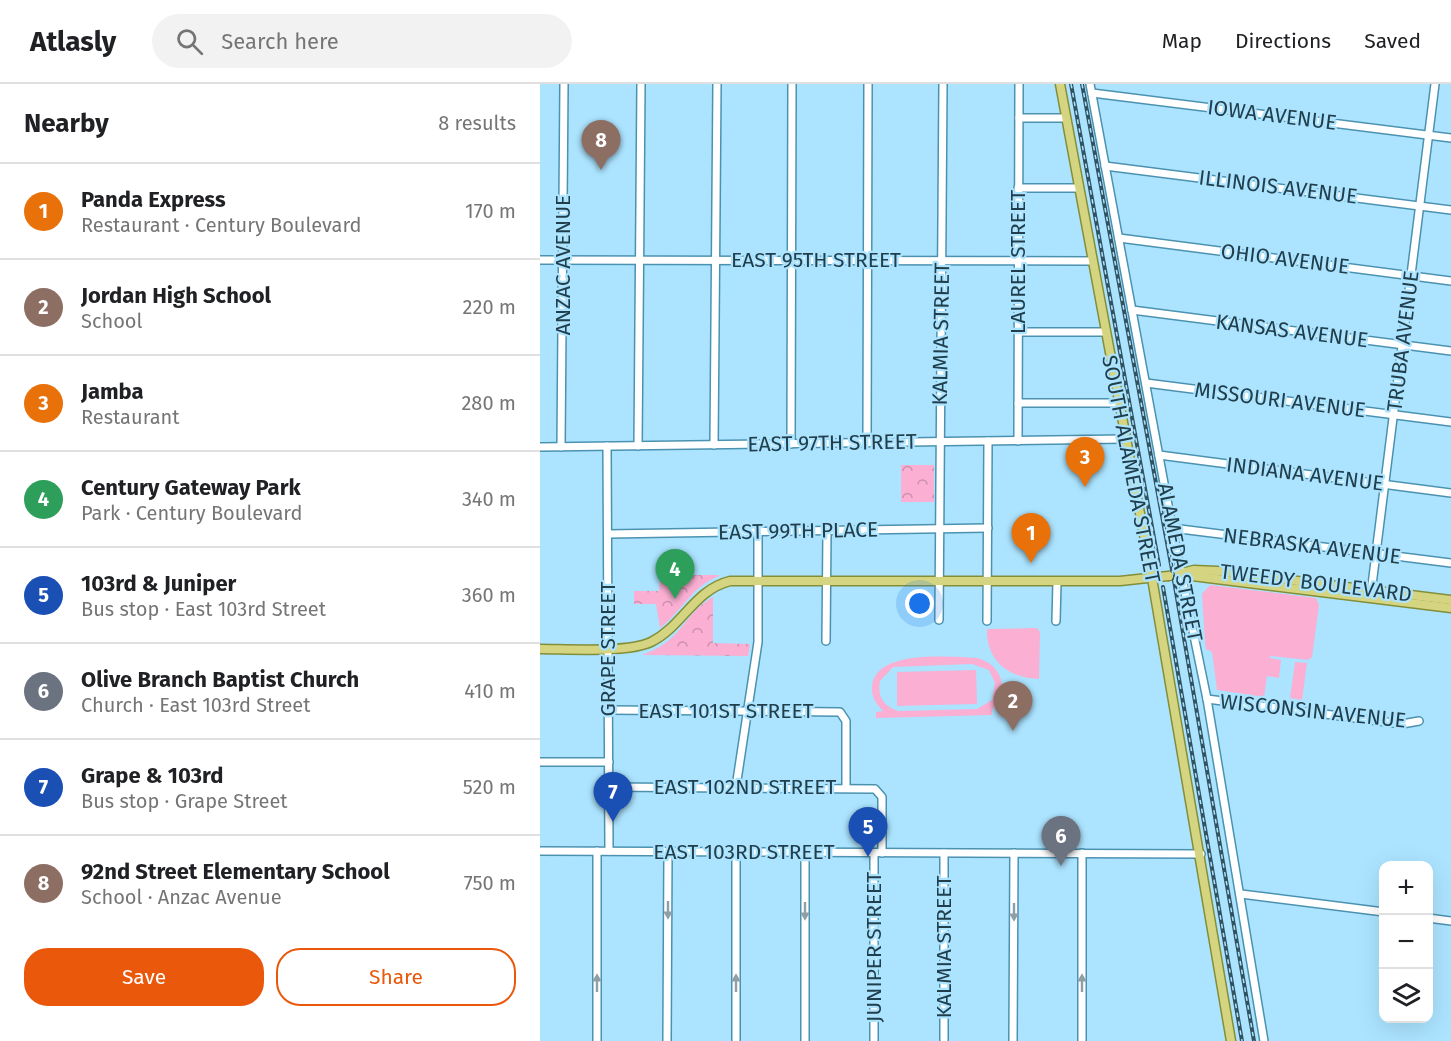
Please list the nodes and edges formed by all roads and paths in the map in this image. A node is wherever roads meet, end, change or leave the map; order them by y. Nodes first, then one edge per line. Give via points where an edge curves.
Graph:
1 (564, 84) edge
2 (641, 84) edge
3 (717, 84) edge
4 (792, 84) edge
5 (868, 84) edge
6 (943, 84) edge
7 (1018, 84) edge
8 (1060, 84) edge
9 (1090, 84) edge
10 (1435, 84) edge
11 (1092, 93) junction
12 (1018, 118) junction
13 (1065, 118) junction
14 (1429, 136) junction
15 (1451, 138) edge
16 (1105, 166) junction
17 (1018, 188) junction
18 (1078, 188) junction
19 (1420, 206) junction
20 (1451, 210) edge
21 (1119, 238) junction
22 (564, 260) junction
23 (640, 260) junction
24 (715, 260) junction
25 (867, 260) junction
26 (942, 260) junction
27 (540, 261) edge
28 (792, 261) junction
29 (1018, 261) junction
30 (1092, 261) junction
31 (1411, 275) junction
32 (1451, 280) edge
33 (1132, 310) junction
34 (1018, 332) junction
35 (1105, 332) junction
36 (1402, 345) junction
37 (1451, 351) edge
38 (1146, 383) junction
39 (1018, 403) junction
40 (1118, 403) junction
41 (1393, 415) junction
42 (1451, 422) edge
43 (1125, 440) junction
44 (988, 441) junction
45 (1018, 441) junction
46 (940, 442) junction
47 (867, 443) junction
48 (790, 444) junction
49 (714, 445) junction
50 (608, 446) junction
51 (638, 446) junction
52 (540, 447) edge
53 (561, 447) junction
54 (1159, 455) junction
55 (1384, 484) junction
56 (1451, 493) edge
57 (988, 528) junction
58 (1173, 528) junction
59 (940, 529) junction
60 (827, 531) junction
61 (758, 532) junction
62 (608, 534) junction
63 (1376, 554) junction
64 (1451, 563) edge
65 (1182, 574) junction
66 (1155, 577) junction
67 (758, 579) junction
68 (827, 580) junction
69 (939, 581) junction
70 (987, 582) junction
71 (1057, 582) junction
72 (1371, 593) junction
73 (1451, 600) edge
74 (1451, 608) edge
75 (939, 620) dead end
76 (987, 621) dead end
77 (1056, 621) dead end
78 (826, 641) dead end
79 (608, 648) junction
80 (540, 649) edge
81 (1207, 699) junction
82 (608, 710) junction
83 (748, 711) junction
84 (1419, 721) dead end
85 (540, 762) edge
86 (609, 762) junction
87 (609, 787) junction
88 (736, 787) junction
89 (846, 788) junction
90 (879, 792) joint
91 (540, 851) edge
92 (597, 851) junction
93 (609, 851) junction
94 (668, 852) junction
95 (736, 852) junction
96 (805, 852) junction
97 (873, 853) junction
98 (882, 853) junction
99 (944, 853) junction
100 (1014, 853) junction
101 (1082, 854) junction
102 (1201, 854) junction
103 (1241, 894) junction
104 (1379, 911) edge
105 (1433, 919) edge
106 (1451, 921) edge
107 (597, 1041) edge
108 (667, 1041) edge
109 (736, 1041) edge
110 (805, 1041) edge
111 (874, 1041) edge
112 (945, 1041) edge
113 (1013, 1041) edge
114 (1082, 1041) edge
115 (1232, 1041) edge
116 (1264, 1041) edge

1 - 22 street, ANZAC AVENUE
2 - 23 street
3 - 24 street
4 - 28 street
5 - 25 street
6 - 26 street, KALMIA STREET
7 - 12 street, LAUREL STREET
8 - 13 main road, SOUTH ALAMEDA STREET
9 - 11 street, ALAMEDA STREET
10 - 14 street, TRUBA AVENUE
11 - 14 street, IOWA AVENUE
11 - 16 street, ALAMEDA STREET
12 - 13 street
12 - 17 street, LAUREL STREET
13 - 18 main road, SOUTH ALAMEDA STREET
14 - 15 street, IOWA AVENUE
14 - 19 street, TRUBA AVENUE
16 - 19 street, ILLINOIS AVENUE
16 - 21 street, ALAMEDA STREET
17 - 18 street
17 - 29 street, LAUREL STREET
18 - 30 main road, SOUTH ALAMEDA STREET
19 - 20 street, ILLINOIS AVENUE
19 - 31 street, TRUBA AVENUE
21 - 31 street, OHIO AVENUE
21 - 33 street, ALAMEDA STREET
22 - 23 street, EAST 95TH STREET
22 - 27 street, EAST 95TH STREET
22 - 53 street, ANZAC AVENUE
23 - 24 street, EAST 95TH STREET
23 - 51 street
24 - 28 street, EAST 95TH STREET
24 - 49 street
25 - 26 street, EAST 95TH STREET
25 - 28 street, EAST 95TH STREET
25 - 47 street
26 - 29 street, EAST 95TH STREET
26 - 46 street, KALMIA STREET
28 - 48 street
29 - 30 street, EAST 95TH STREET
29 - 34 street, LAUREL STREET
30 - 35 main road, SOUTH ALAMEDA STREET
31 - 32 street, OHIO AVENUE
31 - 36 street, TRUBA AVENUE
33 - 36 street, KANSAS AVENUE
33 - 38 street, ALAMEDA STREET
34 - 35 street
34 - 39 street, LAUREL STREET
35 - 40 main road, SOUTH ALAMEDA STREET
36 - 37 street, KANSAS AVENUE
36 - 41 street, TRUBA AVENUE
38 - 41 street, MISSOURI AVENUE
38 - 54 street, ALAMEDA STREET
39 - 40 street
39 - 45 street, LAUREL STREET
40 - 43 main road, SOUTH ALAMEDA STREET
41 - 42 street, MISSOURI AVENUE
41 - 55 street, TRUBA AVENUE
43 - 45 street, EAST 97TH STREET
43 - 66 main road, SOUTH ALAMEDA STREET
44 - 45 street, EAST 97TH STREET
44 - 46 street, EAST 97TH STREET
44 - 57 street
46 - 47 street, EAST 97TH STREET
46 - 59 street, KALMIA STREET
47 - 48 street, EAST 97TH STREET
48 - 49 street, EAST 97TH STREET
49 - 51 street, EAST 97TH STREET
50 - 51 street, EAST 97TH STREET
50 - 53 street, EAST 97TH STREET
50 - 62 street, GRAPE STREET
52 - 53 street, EAST 97TH STREET
54 - 55 street, INDIANA AVENUE
54 - 58 street, ALAMEDA STREET
55 - 56 street, INDIANA AVENUE
55 - 63 street, TRUBA AVENUE
57 - 59 street, EAST 99TH PLACE
57 - 70 street
58 - 63 street, NEBRASKA AVENUE
58 - 65 street, ALAMEDA STREET
59 - 60 street, EAST 99TH PLACE
59 - 69 street, KALMIA STREET
60 - 61 street, EAST 99TH PLACE
60 - 68 street
61 - 62 street, EAST 99TH PLACE
61 - 67 street
62 - 79 street, GRAPE STREET
63 - 64 street, NEBRASKA AVENUE
63 - 72 street, TRUBA AVENUE
65 - 66 main road, TWEEDY BOULEVARD, bridge
65 - 72 main road, TWEEDY BOULEVARD
65 - 81 street, ALAMEDA STREET
66 - 71 main road, TWEEDY BOULEVARD
66 - 102 main road, SOUTH ALAMEDA STREET
67 - 68 main road, TWEEDY BOULEVARD
67 - 79 main road, TWEEDY BOULEVARD via 713,587 674,626 650,642
67 - 83 street via 758,642
68 - 69 main road, TWEEDY BOULEVARD
68 - 78 street
69 - 70 main road, TWEEDY BOULEVARD
69 - 75 street, KALMIA STREET
70 - 71 main road, TWEEDY BOULEVARD
70 - 76 street
71 - 77 street
72 - 73 main road, TWEEDY BOULEVARD
72 - 74 main road, TWEEDY BOULEVARD
79 - 80 main road, TWEEDY BOULEVARD
79 - 82 street, GRAPE STREET
81 - 84 street, WISCONSIN AVENUE via 1402,724
81 - 103 street, ALAMEDA STREET
82 - 83 street, EAST 101ST STREET
82 - 86 street, GRAPE STREET
83 - 88 street
83 - 89 street, EAST 101ST STREET via 843,714
85 - 86 street
86 - 87 street, GRAPE STREET
87 - 88 street, EAST 102ND STREET
87 - 93 street, GRAPE STREET
88 - 89 street, EAST 102ND STREET
89 - 90 street, EAST 102ND STREET
90 - 98 street, JUNIPER STREET
91 - 92 street, EAST 103RD STREET
92 - 93 street, EAST 103RD STREET
107 -> 92 street
93 - 94 street, EAST 103RD STREET
94 - 95 street, EAST 103RD STREET
94 -> 108 street
95 - 96 street, EAST 103RD STREET
109 -> 95 street
96 - 97 street, EAST 103RD STREET
96 -> 110 street
97 - 98 street, EAST 103RD STREET
97 - 111 street, JUNIPER STREET
98 - 99 street, EAST 103RD STREET
99 - 100 street, EAST 103RD STREET
99 - 112 street, KALMIA STREET
100 - 101 street, EAST 103RD STREET
100 -> 113 street
101 - 102 street, EAST 103RD STREET
114 -> 101 street
102 - 115 main road
103 - 104 street
103 - 116 street, ALAMEDA STREET
105 - 106 street

